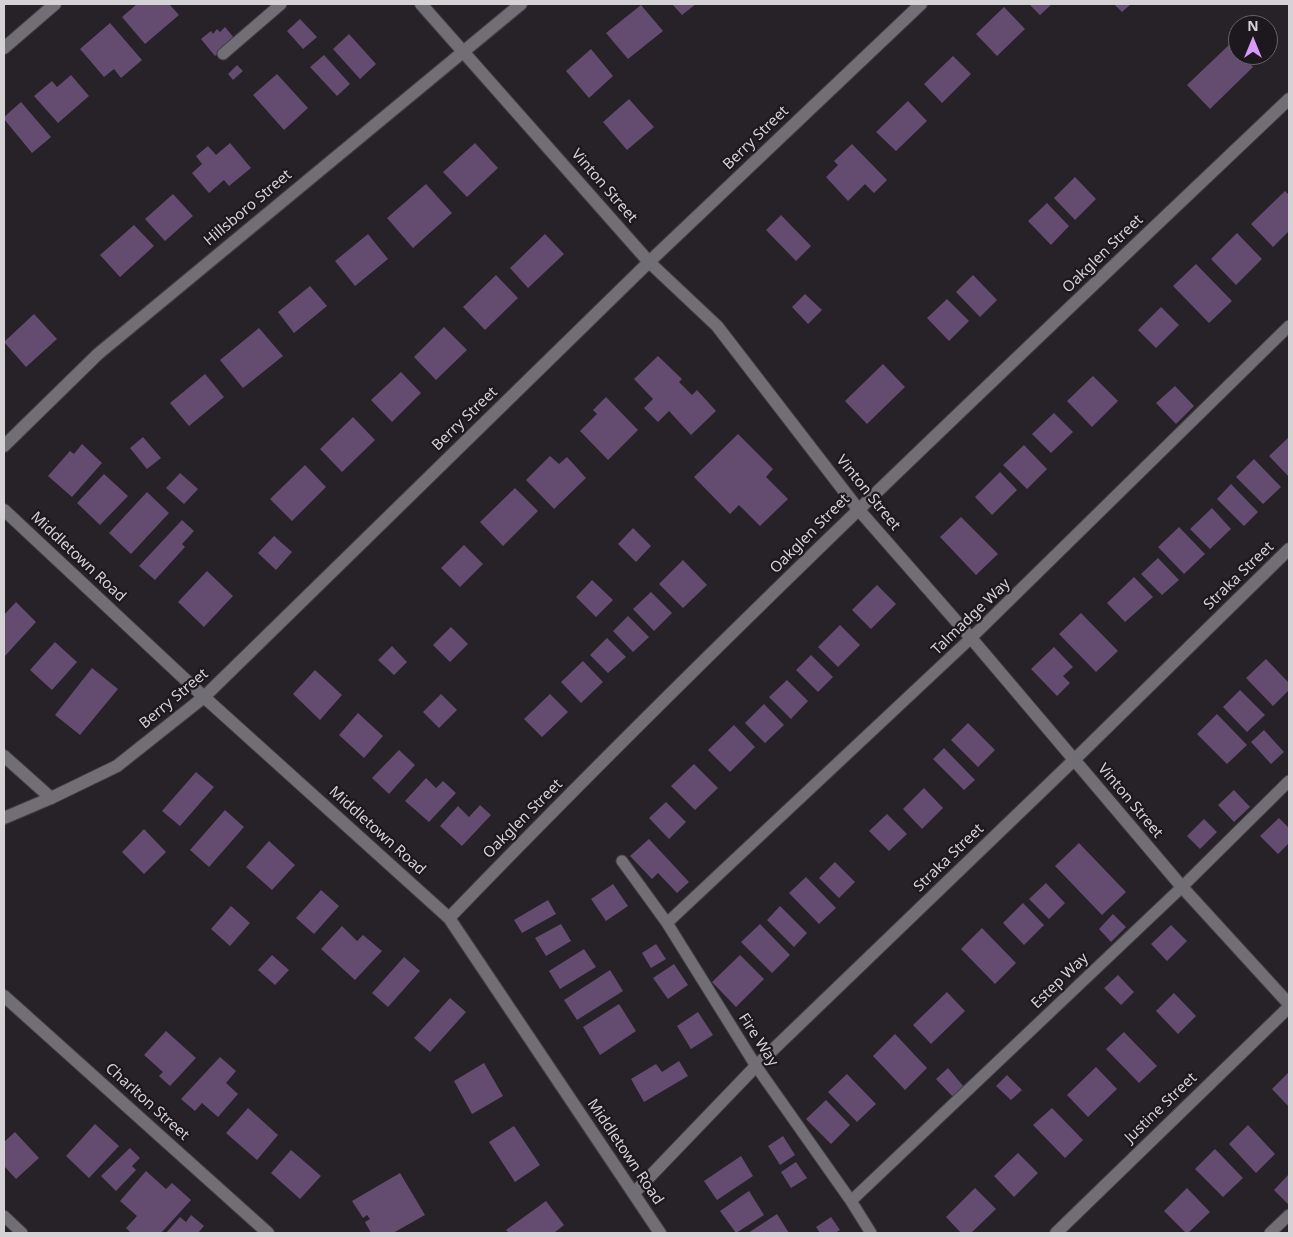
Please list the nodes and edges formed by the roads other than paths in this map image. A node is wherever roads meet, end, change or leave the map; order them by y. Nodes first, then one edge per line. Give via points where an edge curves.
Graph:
1 (281, 4) edge
2 (421, 4) edge
3 (521, 4) edge
4 (921, 4) edge
5 (52, 5) edge
6 (4, 48) edge
7 (464, 52) junction
8 (223, 54) dead end
9 (1289, 99) edge
10 (650, 262) junction
11 (1289, 326) edge
12 (4, 446) edge
13 (858, 509) junction
14 (4, 510) edge
15 (1289, 549) edge
16 (971, 638) junction
17 (204, 697) junction
18 (4, 756) edge
19 (1074, 760) junction
20 (1289, 781) edge
21 (50, 798) junction
22 (4, 818) edge
23 (622, 861) dead end
24 (1182, 887) junction
25 (449, 918) junction
26 (667, 923) junction
27 (4, 996) edge
28 (1289, 1005) edge
29 (756, 1066) junction
30 (634, 1193) junction
31 (851, 1201) junction
32 (1289, 1215) edge
33 (4, 1216) edge
34 (22, 1233) edge
35 (268, 1233) edge
36 (660, 1233) edge
37 (871, 1233) edge
38 (1056, 1233) edge
39 (1270, 1233) edge

1 - 8 lane
2 - 7 street, Vinton Street
3 - 7 street, Hillsboro Street
4 - 10 street, Berry Street
5 - 6 street
7 - 10 street, Vinton Street
7 - 12 street, Hillsboro Street via 98,354
9 - 13 street, Oakglen Street
10 - 13 street, Vinton Street via 717,326
10 - 17 street, Berry Street
11 - 16 lane, Talmadge Way
13 - 16 street, Vinton Street
13 - 25 street, Oakglen Street
14 - 17 street, Middletown Road
15 - 19 street, Straka Street
16 - 19 street, Vinton Street
16 - 26 lane, Talmadge Way
17 - 21 street, Berry Street via 117,766
17 - 25 street, Middletown Road
18 - 21 street
19 - 24 street, Vinton Street
19 - 29 street, Straka Street
20 - 24 lane, Estep Way
21 - 22 street, Berry Street
23 - 26 lane, Fire Way
24 - 28 street, Vinton Street
24 - 31 lane, Estep Way
25 - 30 street, Middletown Road
26 - 29 lane, Fire Way
27 - 35 street, Charlton Street
28 - 38 street, Justine Street
29 - 30 street, Straka Street
29 - 31 lane, Fire Way
30 - 36 street, Middletown Road
31 - 37 lane, Fire Way
32 - 39 lane
33 - 34 lane

